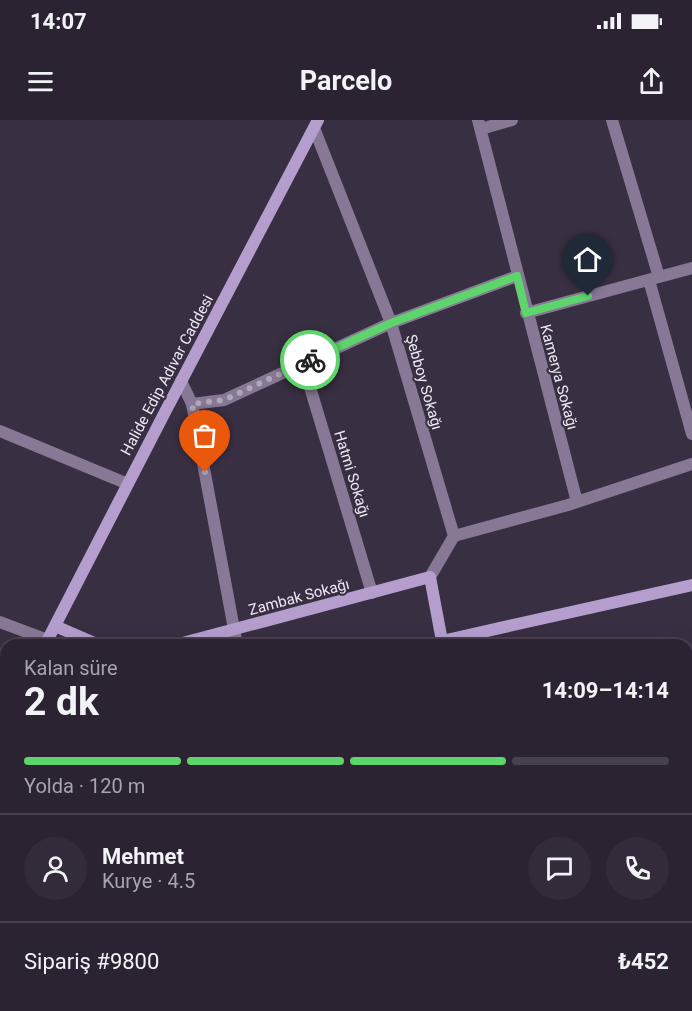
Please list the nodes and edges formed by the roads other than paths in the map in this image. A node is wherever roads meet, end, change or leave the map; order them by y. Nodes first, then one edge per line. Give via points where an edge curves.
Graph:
1 (512, 120) edge
2 (612, 120) edge
3 (316, 124) edge
4 (479, 125) edge
5 (692, 268) edge
6 (517, 276) junction
7 (654, 278) junction
8 (526, 313) junction
9 (391, 323) junction
10 (303, 364) junction
11 (181, 381) junction
12 (192, 404) junction
13 (0, 431) edge
14 (692, 434) edge
15 (692, 464) edge
16 (128, 484) junction
17 (577, 502) junction
18 (454, 536) junction
19 (430, 577) junction
20 (692, 585) edge
21 (372, 593) junction
22 (0, 622) edge
23 (55, 626) junction
24 (235, 629) junction
25 (39, 639) edge
26 (48, 639) edge
27 (85, 639) edge
28 (198, 639) edge
29 (236, 639) edge
30 (441, 639) edge
31 (459, 639) edge

1 - 4 street
2 - 7 street
3 - 9 street, Şebboy Sokağı
3 - 11 street, Halide Edip Adıvar Caddesi
4 - 6 street, Kamerya Sokağı
5 - 7 street
6 - 8 street, Kamerya Sokağı
6 - 9 street
7 - 8 street
7 - 14 street
8 - 17 street, Kamerya Sokağı
9 - 10 street
9 - 18 street, Şebboy Sokağı
10 - 12 street via 224,400
10 - 21 street, Hatmi Sokağı
11 - 12 street
11 - 16 street, Halide Edip Adıvar Caddesi
12 - 24 street
13 - 16 street
15 - 17 street
16 - 23 street, Halide Edip Adıvar Caddesi
17 - 18 street
18 - 19 street
19 - 21 street, Zambak Sokağı
19 - 30 street
20 - 31 street
21 - 24 street, Zambak Sokağı
22 - 25 street
23 - 26 street, Halide Edip Adıvar Caddesi
23 - 27 street
24 - 28 street, Zambak Sokağı
24 - 29 street

